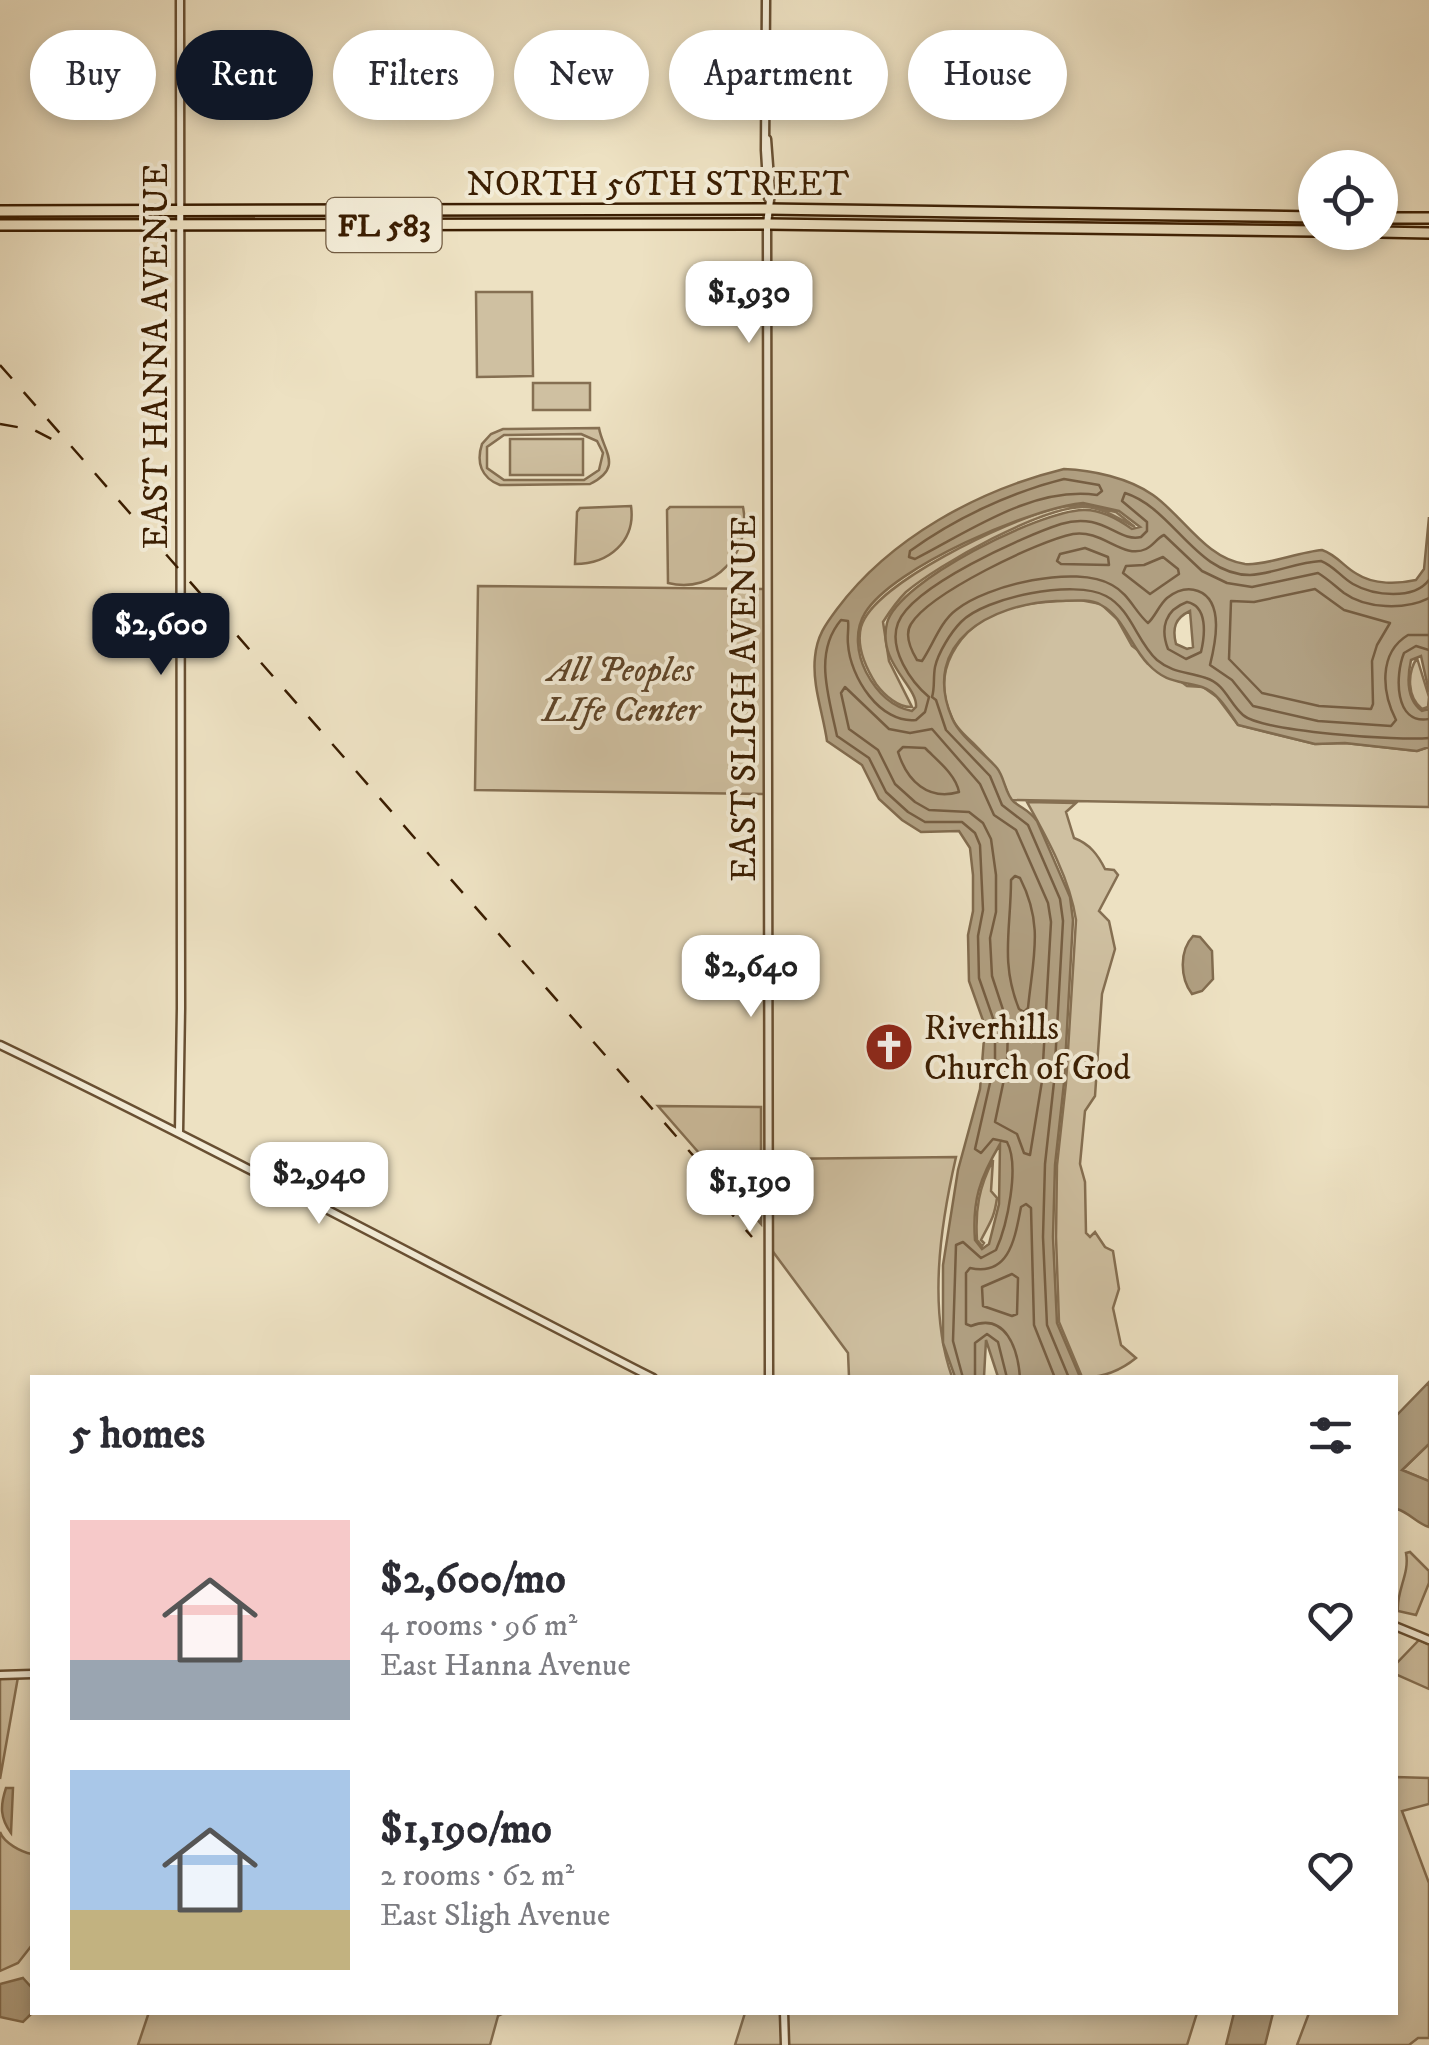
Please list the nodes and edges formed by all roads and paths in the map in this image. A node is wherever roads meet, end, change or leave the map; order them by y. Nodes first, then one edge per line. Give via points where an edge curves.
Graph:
1 (180, 0) edge
2 (766, 0) edge
3 (768, 204) junction
4 (290, 210) junction
5 (606, 210) junction
6 (0, 211) edge
7 (37, 211) junction
8 (180, 211) junction
9 (1298, 217) edge
10 (1398, 218) edge
11 (1429, 218) edge
12 (606, 224) junction
13 (767, 224) junction
14 (0, 225) edge
15 (37, 225) junction
16 (180, 225) junction
17 (290, 225) junction
18 (1298, 231) edge
19 (1398, 232) edge
20 (1429, 232) edge
21 (0, 1045) edge
22 (179, 1132) junction
23 (647, 1375) edge
24 (769, 1375) edge
25 (1398, 1627) edge
26 (1429, 1640) edge
27 (30, 1674) edge
28 (0, 1675) edge
29 (784, 2015) edge
30 (785, 2045) edge

1 - 8 street, EAST HANNA AVENUE
2 - 3 street, EAST SLIGH AVENUE
3 - 5 main road, NORTH 56TH STREET / FL 583
3 - 9 main road, NORTH 56TH STREET / FL 583
3 - 13 street, EAST SLIGH AVENUE
4 - 5 main road, NORTH 56TH STREET / FL 583
4 - 8 main road, NORTH 56TH STREET / FL 583
4 - 17 main road
5 - 12 main road
6 - 7 main road, NORTH 56TH STREET / FL 583
7 - 8 main road, NORTH 56TH STREET / FL 583
7 - 15 main road
8 - 16 street, EAST HANNA AVENUE
10 - 11 main road
12 - 13 main road, NORTH 56TH STREET / FL 583
12 - 17 main road, NORTH 56TH STREET / FL 583
13 - 18 main road, NORTH 56TH STREET / FL 583
13 - 24 street, EAST SLIGH AVENUE
14 - 15 main road, NORTH 56TH STREET / FL 583
15 - 16 main road, NORTH 56TH STREET / FL 583
16 - 17 main road, NORTH 56TH STREET / FL 583
16 - 22 street, EAST HANNA AVENUE
19 - 20 main road
21 - 22 street
22 - 23 street
25 - 26 street
27 - 28 street
29 - 30 street

